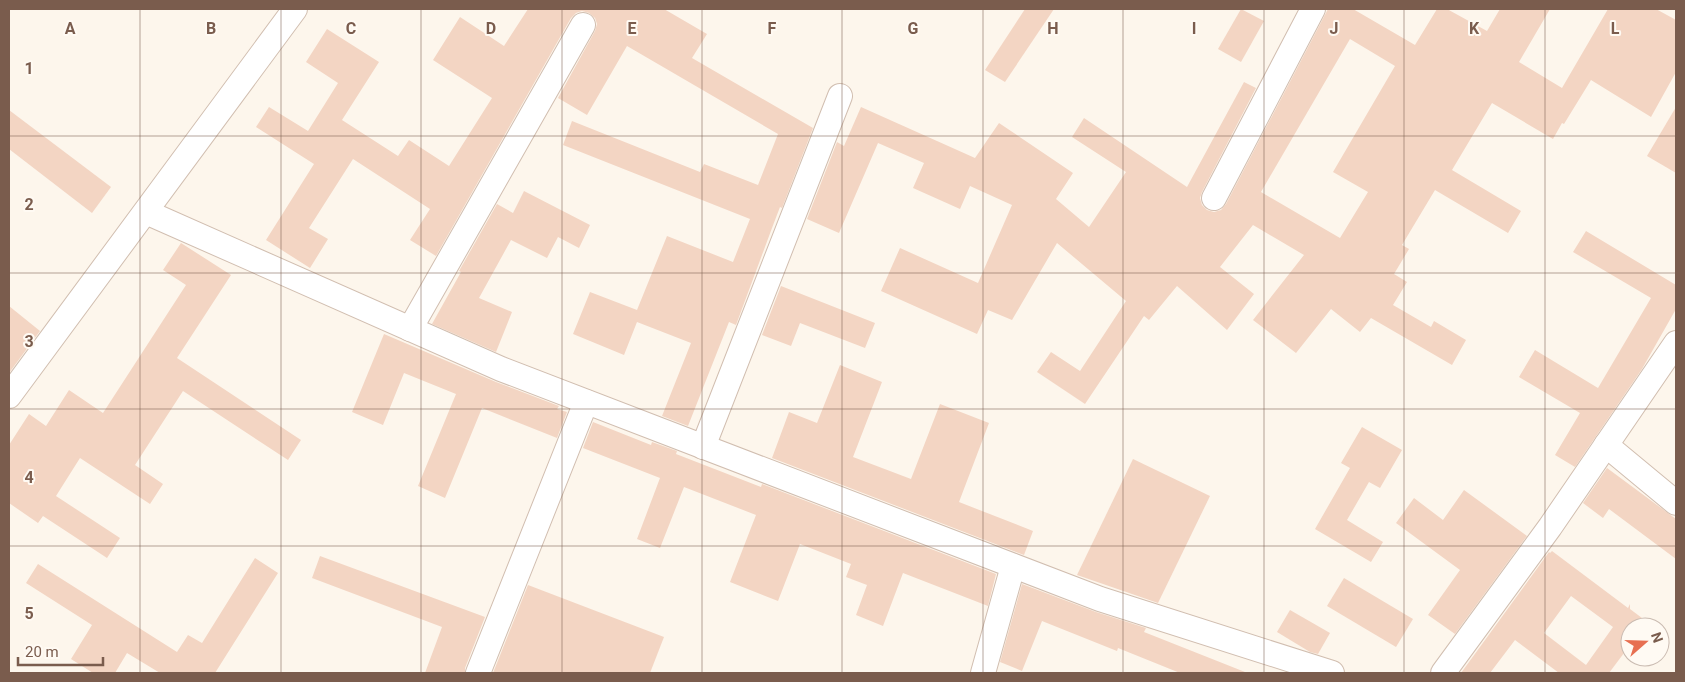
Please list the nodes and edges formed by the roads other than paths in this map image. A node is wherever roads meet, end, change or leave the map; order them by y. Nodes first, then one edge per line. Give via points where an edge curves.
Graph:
1 (294, 9) edge
2 (1313, 9) edge
3 (583, 25) dead end
4 (840, 96) dead end
5 (1214, 198) dead end
6 (146, 212) junction
7 (410, 329) junction
8 (1676, 343) edge
9 (9, 396) edge
10 (586, 402) junction
11 (1606, 445) junction
12 (703, 447) junction
13 (1676, 503) edge
14 (1013, 566) junction
15 (478, 673) edge
16 (983, 673) edge
17 (1332, 673) edge
18 (1443, 673) edge

1 - 6 street
2 - 5 street
3 - 7 street
4 - 12 street
6 - 7 street
6 - 9 street
7 - 10 street
8 - 11 street
10 - 12 street
10 - 15 street
11 - 13 street
11 - 18 street
12 - 14 street
14 - 16 street
14 - 17 street via 1100,599

